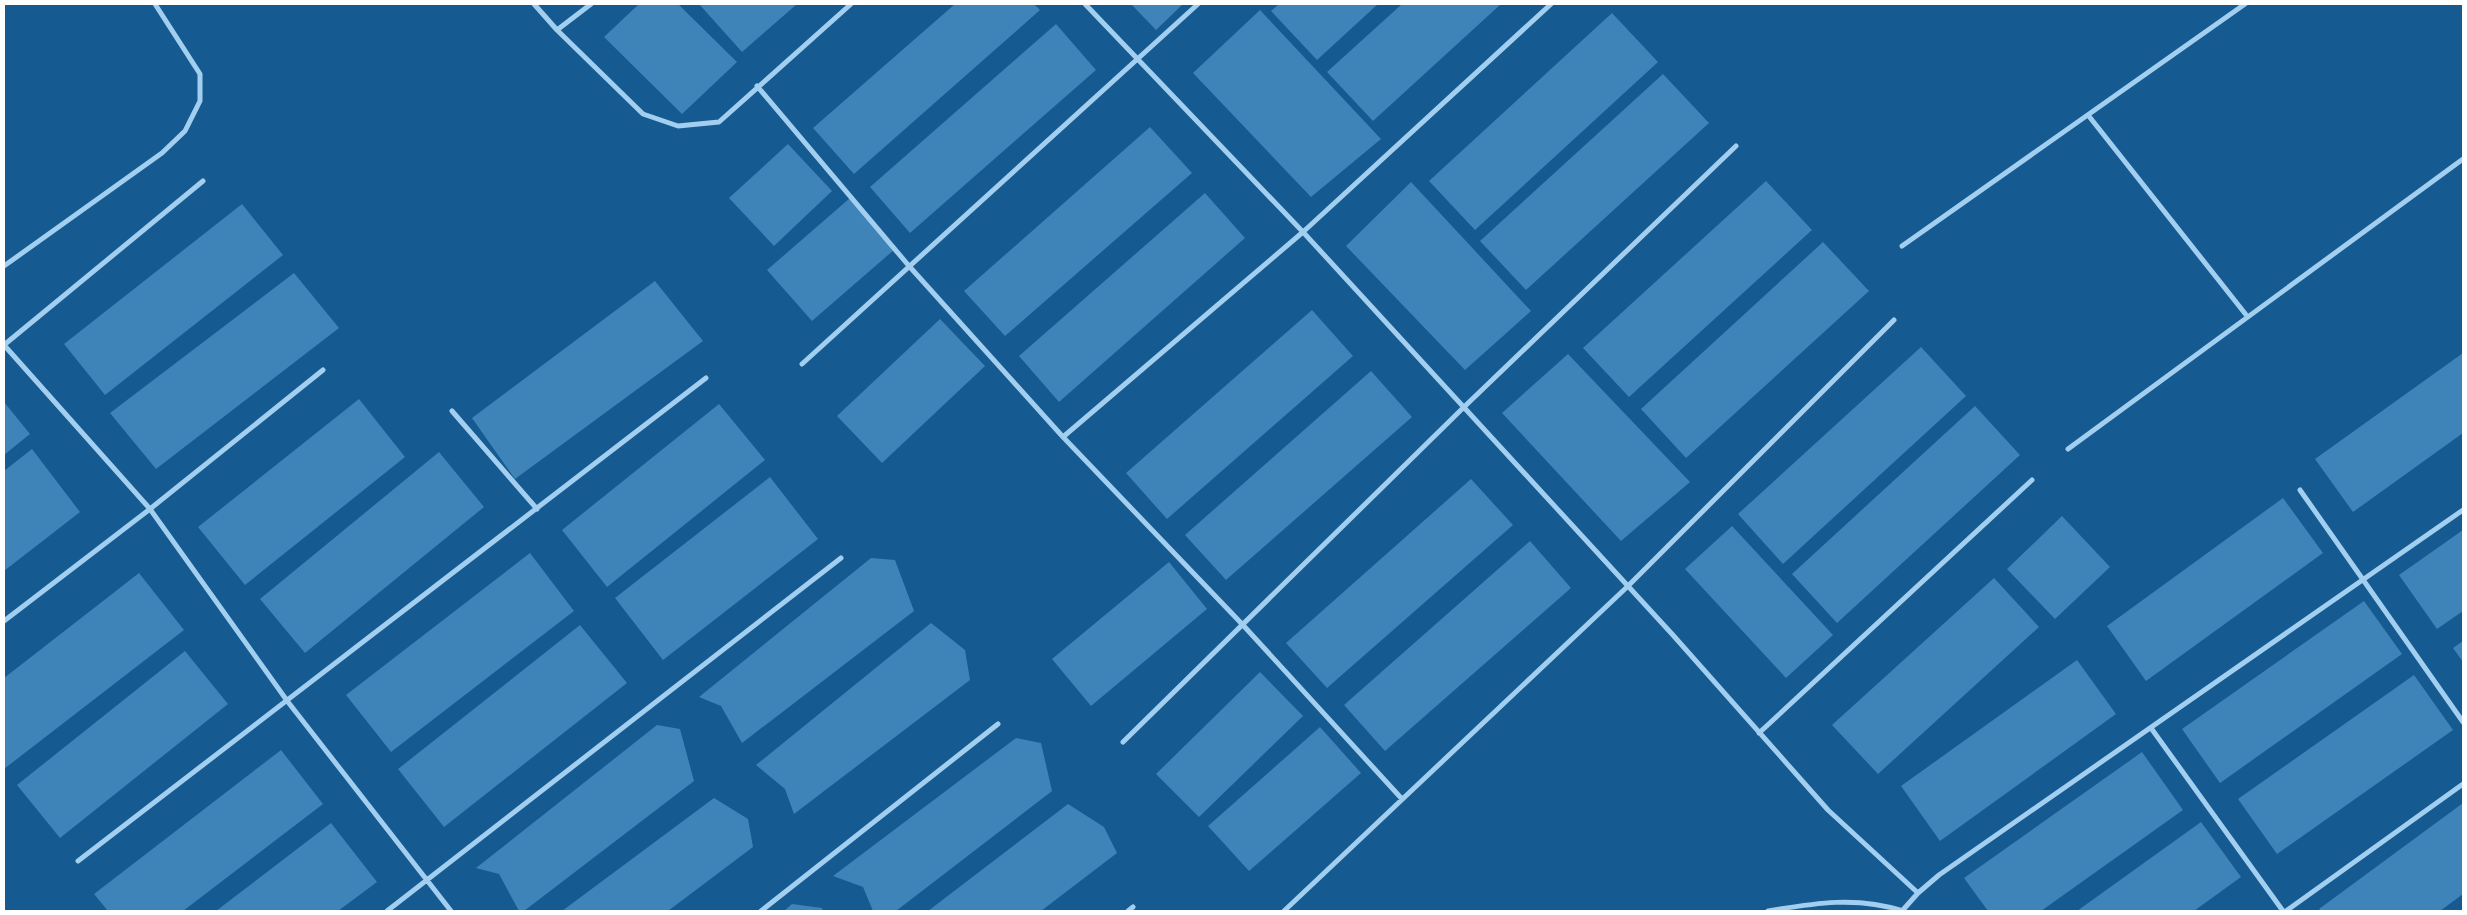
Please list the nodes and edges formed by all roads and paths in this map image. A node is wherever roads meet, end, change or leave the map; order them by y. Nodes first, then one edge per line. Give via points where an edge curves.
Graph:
1 (155, 4) edge
2 (534, 4) edge
3 (591, 4) edge
4 (851, 4) edge
5 (1085, 4) edge
6 (1198, 4) edge
7 (1551, 4) edge
8 (2245, 4) edge
9 (557, 30) junction
10 (1137, 57) junction
11 (757, 86) junction
12 (2088, 115) junction
13 (1736, 146) dead end
14 (2463, 159) edge
15 (203, 181) dead end
16 (1303, 232) junction
17 (1902, 246) dead end
18 (4, 266) edge
19 (909, 266) junction
20 (2248, 316) junction
21 (1894, 320) dead end
22 (4, 345) edge
23 (802, 364) dead end
24 (323, 370) dead end
25 (706, 378) dead end
26 (1463, 408) junction
27 (452, 412) dead end
28 (1064, 437) junction
29 (2068, 449) dead end
30 (2032, 480) dead end
31 (2300, 490) dead end
32 (150, 508) junction
33 (537, 509) junction
34 (2463, 510) edge
35 (841, 558) dead end
36 (2364, 580) junction
37 (1628, 586) junction
38 (4, 620) edge
39 (1242, 624) junction
40 (288, 702) junction
41 (2463, 722) edge
42 (998, 724) dead end
43 (2150, 728) junction
44 (1759, 733) junction
45 (1123, 742) dead end
46 (2463, 784) edge
47 (1402, 799) junction
48 (78, 861) dead end
49 (427, 881) junction
50 (1918, 892) junction
51 (1133, 907) dead end
52 (387, 911) edge
53 (451, 911) edge
54 (761, 911) edge
55 (1128, 911) edge
56 (1284, 911) edge
57 (1768, 911) edge
58 (1903, 911) edge
59 (2284, 911) edge

1 - 18 street via 200,74 200,101 185,131 162,153
2 - 9 street
3 - 9 street
4 - 11 street
5 - 10 street
6 - 10 street
7 - 16 street
8 - 12 street
9 - 11 street via 643,114 678,126 719,122
10 - 16 street
10 - 19 street
11 - 19 street
12 - 17 street
12 - 20 street
13 - 26 street
14 - 20 street
15 - 22 street
16 - 26 street
16 - 28 street
19 - 23 street
19 - 28 street
20 - 29 street
21 - 37 street
22 - 32 street
24 - 32 street
25 - 33 street
26 - 37 street
26 - 39 street
27 - 33 street
28 - 39 street
30 - 44 street
31 - 36 street
32 - 38 street
32 - 40 street
33 - 40 street
34 - 36 street
35 - 49 street
36 - 41 street
36 - 43 street
37 - 44 street
37 - 47 street
39 - 45 street
39 - 47 street
40 - 48 street
40 - 49 street
42 - 54 street
43 - 50 street
43 - 59 street
44 - 50 street via 1828,810
46 - 59 street
47 - 56 street
49 - 52 street
49 - 53 street
50 - 58 street
51 - 55 street
57 - 58 street via 1813,903 1873,902

